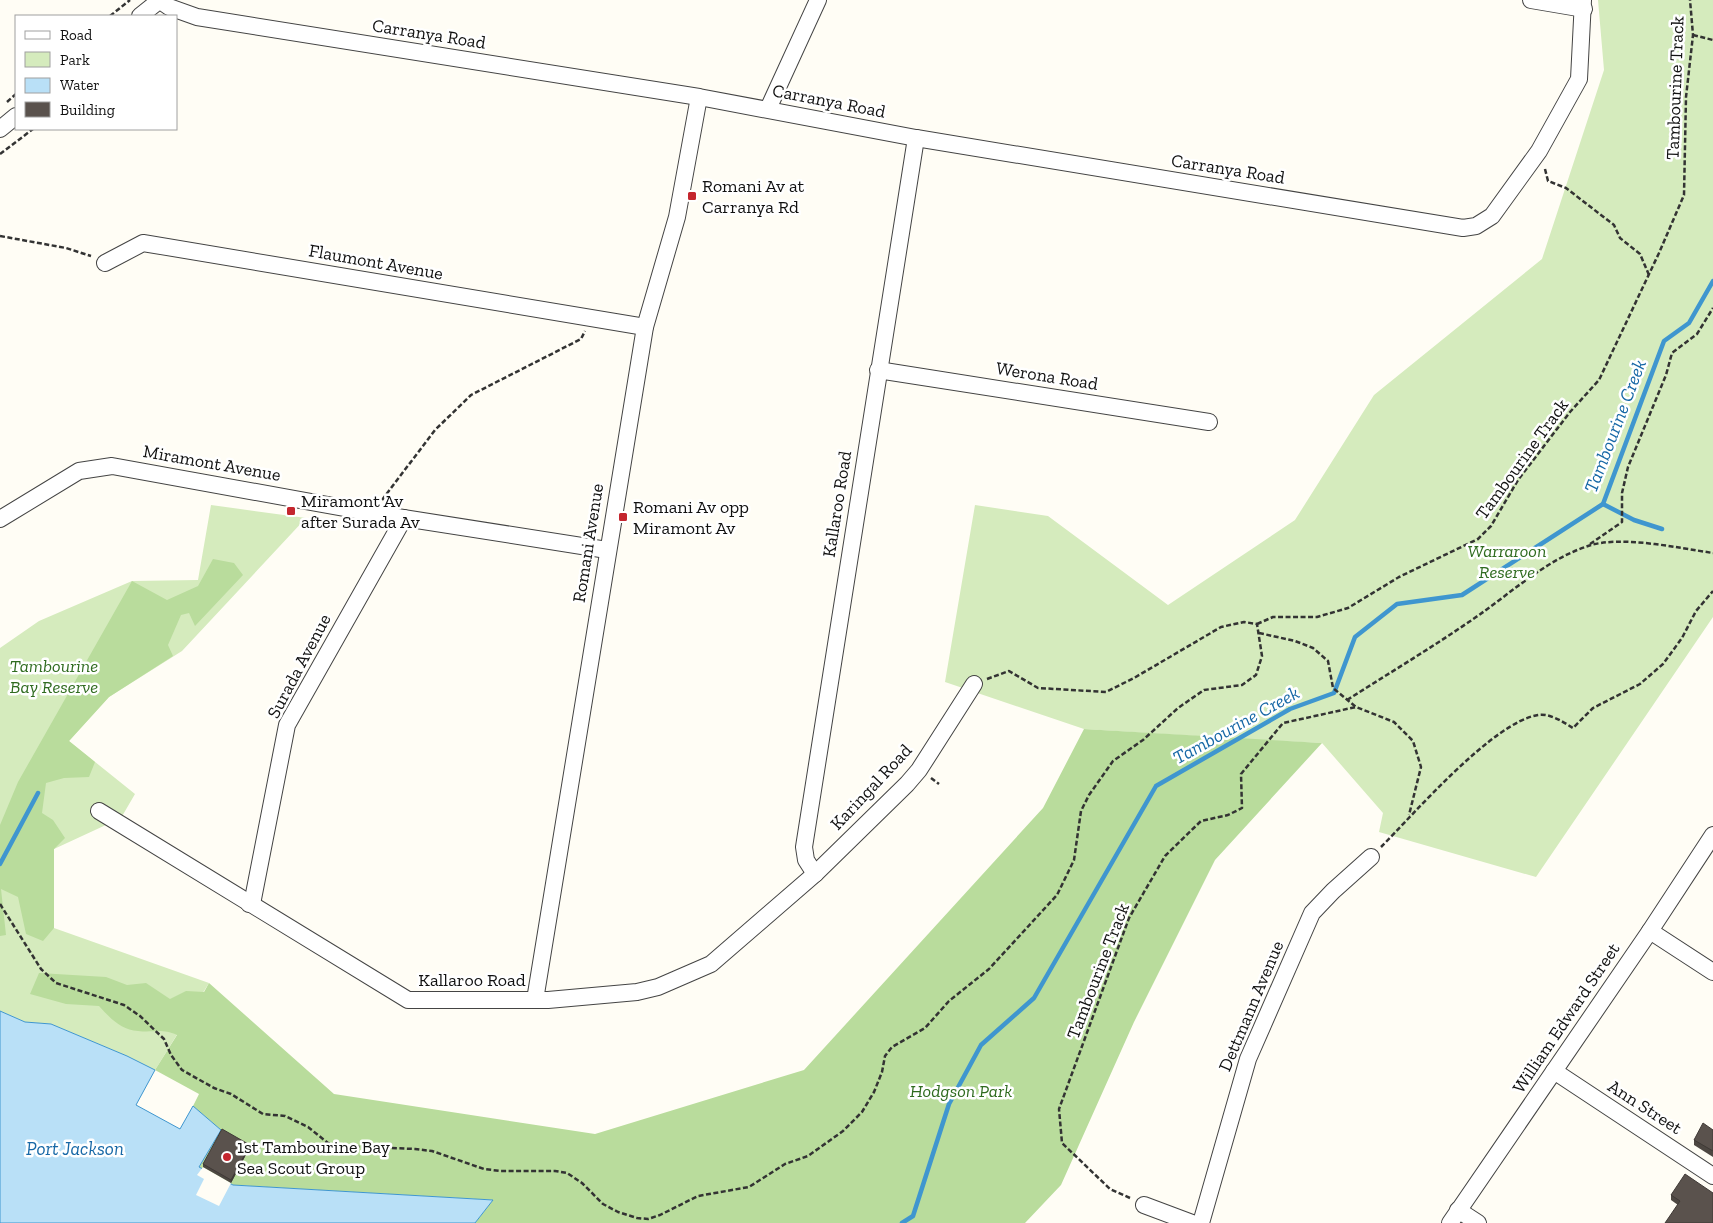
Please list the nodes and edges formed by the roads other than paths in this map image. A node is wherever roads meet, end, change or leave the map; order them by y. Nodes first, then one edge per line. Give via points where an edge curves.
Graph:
1 (159, 0) edge
2 (818, 0) edge
3 (1531, 0) edge
4 (1584, 4) edge
5 (141, 15) edge
6 (699, 97) junction
7 (768, 110) junction
8 (15, 117) edge
9 (0, 129) edge
10 (916, 138) junction
11 (105, 263) road end
12 (645, 327) junction
13 (878, 370) junction
14 (1209, 422) dead end
15 (404, 518) junction
16 (0, 519) edge
17 (607, 550) junction
18 (974, 684) road end
19 (99, 811) dead end
20 (1713, 835) edge
21 (1371, 857) road end
22 (815, 874) junction
23 (802, 885) joint
24 (249, 904) junction
25 (1650, 931) junction
26 (1713, 972) edge
27 (535, 1000) junction
28 (1554, 1071) junction
29 (1713, 1176) edge
30 (1144, 1205) road end
31 (1454, 1217) edge
32 (1192, 1223) edge
33 (1201, 1223) edge
34 (1478, 1223) edge

1 - 5 street
1 - 6 street, Carranya Road via 197,17
2 - 7 street
3 - 4 street
4 - 10 street, Carranya Road via 1578,79 1539,151 1492,216 1476,226 1463,228
6 - 7 street, Carranya Road
6 - 12 street, Romani Avenue via 677,217
7 - 10 street, Carranya Road
8 - 9 street
10 - 13 street, Kallaroo Road
11 - 12 street, Flaumont Avenue via 143,243
12 - 17 street, Romani Avenue
13 - 14 street, Werona Road
13 - 22 street, Kallaroo Road via 804,846 806,860
15 - 16 street, Miramont Avenue via 112,466 79,471
15 - 17 street, Miramont Avenue
15 - 24 street, Surada Avenue via 287,725 253,899
17 - 27 street, Romani Avenue
18 - 22 street, Karingal Road via 919,770
19 - 24 street, Kallaroo Road
20 - 25 street, William Edward Street
21 - 33 street, Dettmann Avenue via 1312,913 1248,1059
22 - 23 street, Karingal Road
23 - 27 street, Kallaroo Road via 720,958 700,970 637,992
24 - 27 street, Kallaroo Road via 408,1000
25 - 26 street
25 - 28 street, William Edward Street
28 - 29 street, Ann Street
28 - 31 street, William Edward Street
30 - 32 street
31 - 34 street

